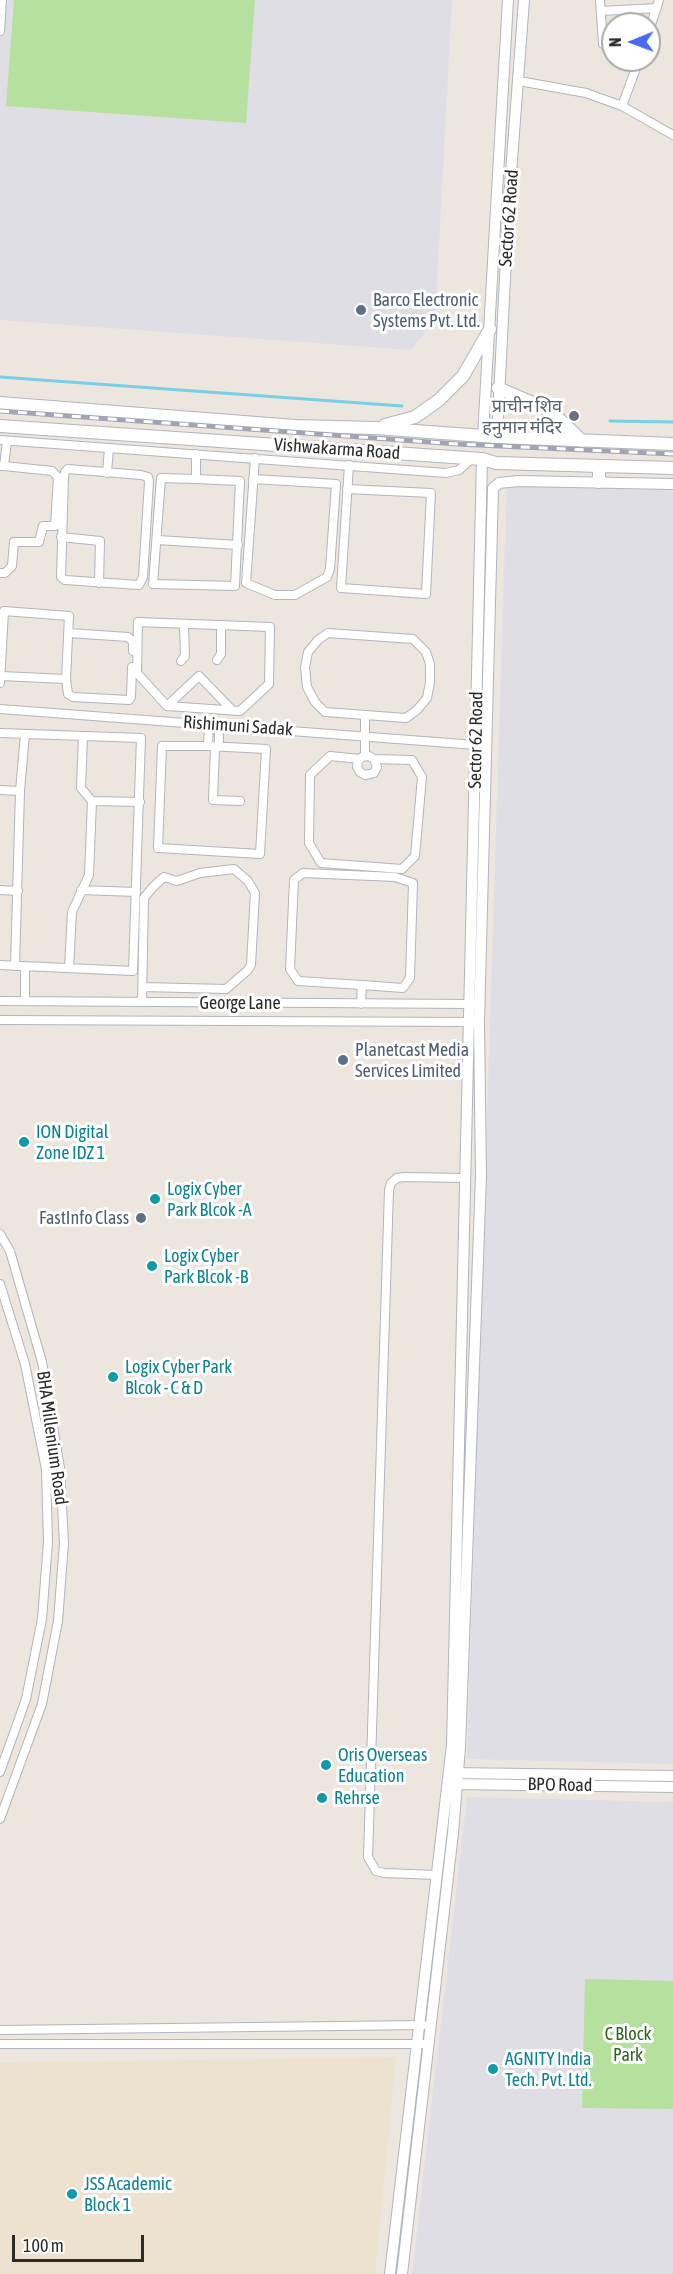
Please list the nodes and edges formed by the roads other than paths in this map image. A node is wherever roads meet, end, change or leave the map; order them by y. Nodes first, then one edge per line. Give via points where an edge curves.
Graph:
1 (2, 0) edge
2 (508, 0) edge
3 (524, 0) edge
4 (600, 0) edge
5 (658, 4) edge
6 (601, 11) joint
7 (0, 31) edge
8 (505, 67) junction
9 (520, 68) junction
10 (635, 72) edge
11 (519, 81) junction
12 (622, 106) junction
13 (673, 135) edge
14 (490, 329) junction
15 (498, 388) junction
16 (0, 403) edge
17 (94, 410) junction
18 (115, 412) junction
19 (0, 426) edge
20 (375, 428) junction
21 (94, 432) junction
22 (114, 434) junction
23 (483, 436) junction
24 (497, 437) junction
25 (3, 440) edge
26 (582, 441) junction
27 (673, 444) edge
28 (109, 448) junction
29 (196, 454) junction
30 (255, 458) junction
31 (477, 458) junction
32 (349, 465) junction
33 (2, 466) edge
34 (599, 466) junction
35 (673, 468) edge
36 (107, 472) junction
37 (196, 479) junction
38 (253, 479) junction
39 (599, 482) junction
40 (673, 484) edge
41 (347, 489) junction
42 (62, 537) junction
43 (157, 540) junction
44 (238, 545) junction
45 (0, 573) edge
46 (99, 583) junction
47 (184, 624) junction
48 (221, 625) junction
49 (69, 633) junction
50 (484, 633) junction
51 (217, 660) dead end
52 (181, 661) dead end
53 (0, 676) edge
54 (66, 679) junction
55 (0, 683) edge
56 (167, 706) junction
57 (201, 708) junction
58 (0, 709) edge
59 (232, 710) junction
60 (365, 715) junction
61 (205, 723) junction
62 (219, 724) junction
63 (0, 733) edge
64 (25, 734) junction
65 (84, 736) junction
66 (366, 736) junction
67 (476, 745) junction
68 (214, 747) junction
69 (367, 758) junction
70 (0, 790) edge
71 (20, 791) junction
72 (92, 801) junction
73 (240, 801) dead end
74 (140, 802) junction
75 (0, 890) edge
76 (81, 890) junction
77 (18, 891) junction
78 (136, 892) junction
79 (0, 965) edge
80 (15, 966) junction
81 (26, 967) junction
82 (69, 968) junction
83 (362, 985) junction
84 (143, 987) junction
85 (0, 1001) edge
86 (25, 1001) junction
87 (142, 1002) junction
88 (362, 1004) junction
89 (475, 1004) junction
90 (0, 1020) edge
91 (474, 1022) junction
92 (465, 1178) junction
93 (0, 1234) edge
94 (0, 1284) edge
95 (0, 1772) edge
96 (673, 1776) edge
97 (453, 1778) junction
98 (673, 1787) edge
99 (0, 1819) edge
100 (436, 1875) junction
101 (419, 2025) junction
102 (431, 2025) junction
103 (0, 2030) edge
104 (0, 2044) edge
105 (417, 2044) junction
106 (429, 2044) junction
107 (390, 2274) edge
108 (402, 2274) edge

1 - 7 street
2 - 8 street, Sector 62 Road
3 - 9 street, Sector 62 Road
4 - 6 street
5 - 6 street
8 - 9 street
8 - 14 street, Sector 62 Road
9 - 11 street, Sector 62 Road
10 - 12 street
11 - 12 street via 586,93
11 - 15 street, Sector 62 Road
12 - 13 street
14 - 20 main road via 463,376 439,400 415,417
14 - 23 street, Sector 62 Road
15 - 24 street, Sector 62 Road
15 - 26 main road via 551,411
16 - 17 main road, Vishwakarma Road
17 - 18 main road, Vishwakarma Road
17 - 21 main road via 100,420
18 - 20 main road, Vishwakarma Road
18 - 22 main road via 110,420
19 - 21 main road, Vishwakarma Road
20 - 23 main road, Vishwakarma Road
21 - 22 main road, Vishwakarma Road
22 - 31 main road, Vishwakarma Road
23 - 24 main road, Vishwakarma Road
24 - 26 main road, Vishwakarma Road
25 - 28 street
25 - 33 street
26 - 27 main road, Vishwakarma Road
28 - 29 street
28 - 36 street
29 - 30 street
29 - 37 street
30 - 32 street
30 - 38 street
31 - 32 street via 446,473
31 - 34 main road, Vishwakarma Road
31 - 50 street, Sector 62 Road
32 - 41 street
33 - 45 street via 52,471 58,477 55,526 43,526 39,542 14,542 12,566
34 - 35 main road, Vishwakarma Road
34 - 39 main road
36 - 42 street via 65,472
36 - 46 street via 145,476 150,482 143,577 135,586
37 - 43 street via 161,478
37 - 44 street via 240,481
38 - 38 street via 246,584 275,595 295,595 327,577 330,569 336,484
39 - 40 street
39 - 50 street, Sector 62 Road via 518,481 499,483 493,488
41 - 41 street via 341,588 426,594 431,493
42 - 46 street via 62,579
42 - 46 street via 100,541
43 - 44 street
43 - 44 street via 153,584 235,586
47 - 48 street
47 - 52 street via 185,656
47 - 56 street via 138,622 137,673
48 - 51 street via 221,654
48 - 59 street via 270,627 269,684 240,711
49 - 53 street via 69,616 4,611
49 - 54 street
49 - 54 street via 132,639 131,697 73,697 68,694
50 - 67 street, Sector 62 Road
50 - 89 street, Sector 62 Road
53 - 54 street
53 - 55 street
56 - 57 street
56 - 59 street via 199,676
57 - 59 street
57 - 61 street
58 - 61 street, Rishimuni Sadak
60 - 60 street via 325,712 307,687 308,652 328,633 413,639 426,652 430,682 427,698 417,710 406,718
60 - 66 street
61 - 62 street, Rishimuni Sadak
61 - 68 street
62 - 66 street, Rishimuni Sadak
62 - 68 street
63 - 64 street
64 - 65 street
64 - 71 street
65 - 72 street via 81,788
65 - 74 street via 141,738
66 - 67 street, Rishimuni Sadak
66 - 69 street
67 - 89 street, Sector 62 Road
68 - 68 street via 162,746 158,848 260,854 266,749
68 - 73 street via 213,800
69 - 69 street via 330,756 310,775 309,843 321,863 402,869 415,856 422,777 412,760
70 - 71 street
71 - 77 street
72 - 74 street
72 - 76 street via 89,875
74 - 78 street
75 - 77 street
76 - 78 street
76 - 82 street via 72,912
77 - 80 street
78 - 82 street via 133,971
79 - 80 street
80 - 81 street
81 - 82 street
81 - 86 street
83 - 83 street via 298,981 290,969 294,880 303,873 394,877 413,883 410,978 403,988
83 - 88 street
84 - 84 street via 144,898 153,887 164,877 177,881 200,873 234,869 248,881 255,894 248,970 226,989
84 - 87 street
85 - 86 street, George Lane
86 - 87 street, George Lane
87 - 88 street, George Lane
88 - 89 street, George Lane
89 - 91 street, Sector 62 Road
90 - 91 street, George Lane
91 - 92 street
91 - 97 street via 480,1188
92 - 97 street
92 - 100 street via 397,1178 389,1190 368,1857 371,1866 384,1874
93 - 99 street, BHA Millenium Road via 10,1251 42,1362 60,1468 64,1543 58,1621 42,1704
94 - 95 street, BHA Millenium Road via 25,1364 46,1469 48,1542 42,1619 26,1699
96 - 97 street, BPO Road
97 - 98 street, BPO Road
97 - 100 street
97 - 102 street
100 - 101 street
101 - 102 street
101 - 103 street
101 - 105 street
102 - 106 street
104 - 105 street
105 - 106 street
105 - 107 street
106 - 108 street

